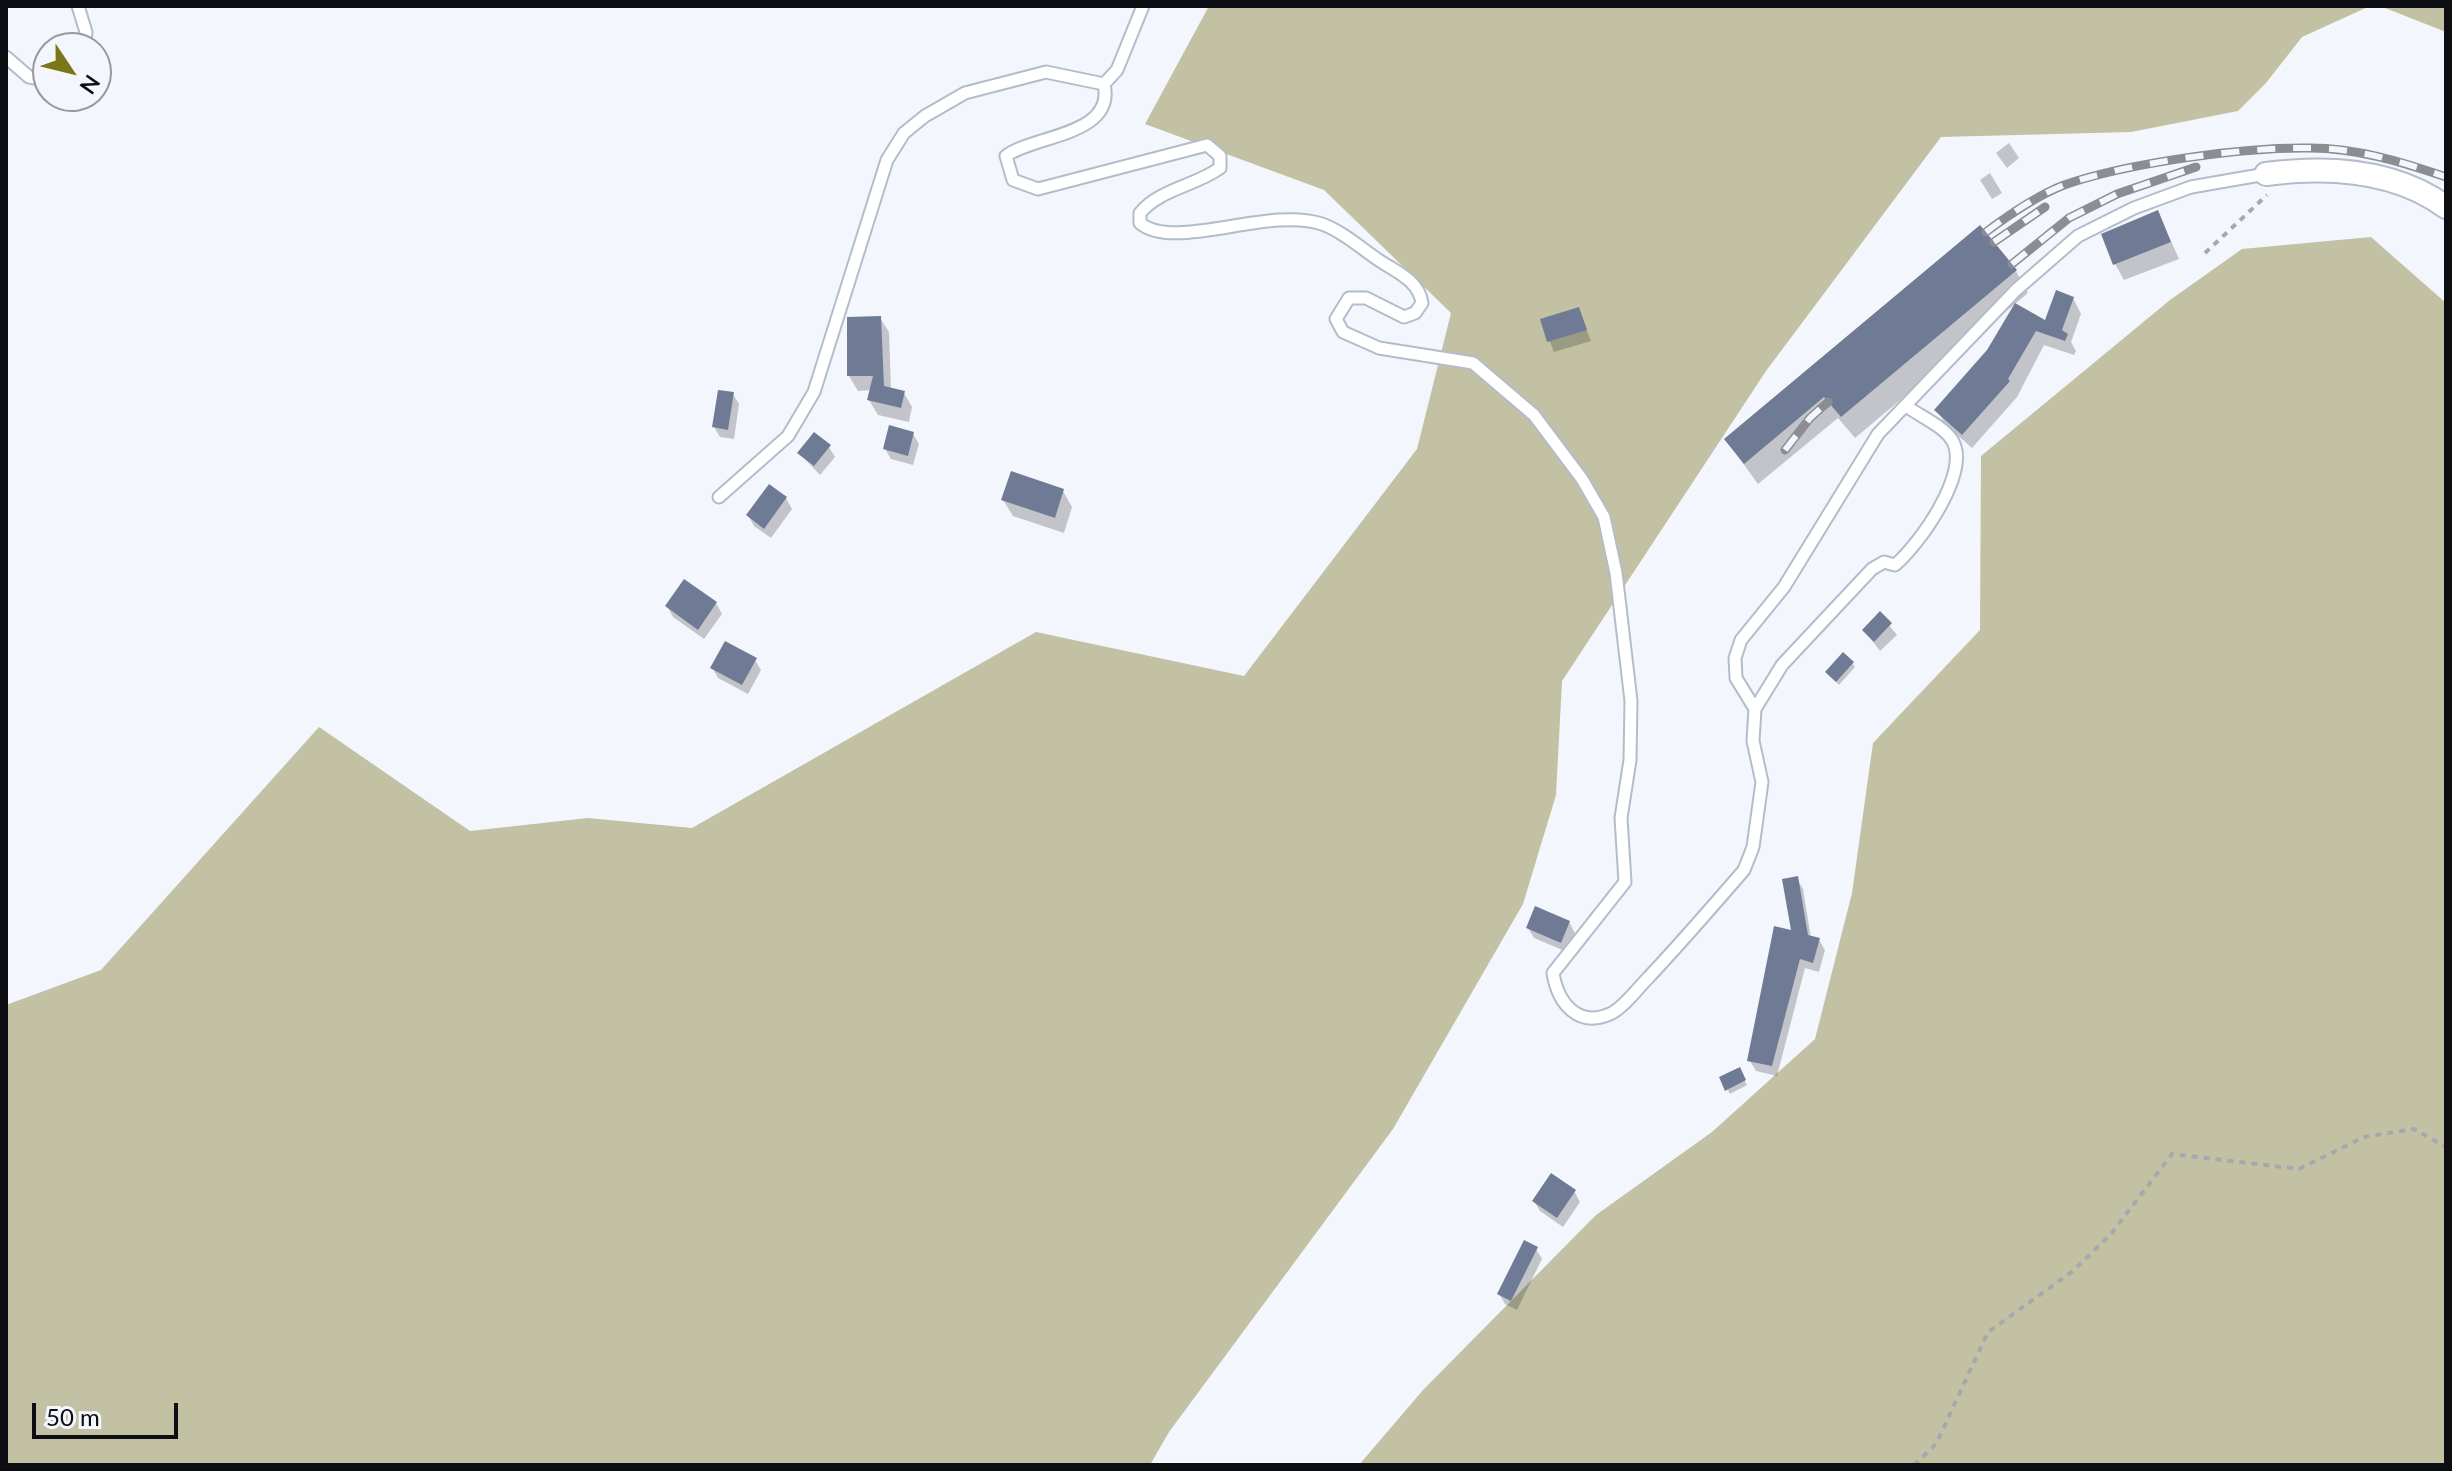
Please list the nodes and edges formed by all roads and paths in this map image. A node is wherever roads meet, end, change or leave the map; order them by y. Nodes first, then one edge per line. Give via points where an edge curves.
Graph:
1 (78, 6) edge
2 (1143, 6) edge
3 (86, 32) edge
4 (6, 57) edge
5 (32, 77) edge
6 (1104, 84) junction
7 (2291, 171) junction
8 (2266, 174) joint
9 (2446, 207) edge
10 (2205, 253) dead end
11 (1906, 406) junction
12 (719, 497) dead end
13 (1755, 709) junction
14 (2446, 1147) edge
15 (1914, 1465) edge

1 - 3 lane
2 - 6 lane via 1117,70
4 - 5 lane
6 - 12 lane via 1046,72 965,93 904,133 887,160 814,392 788,436
6 - 13 lane via 1107,97 1086,123 1006,156 1013,180 1038,189 1207,145 1220,156 1220,168 1203,181 1153,200 1140,213 1140,223 1149,231 1184,234 1239,223 1322,224 1420,292 1422,303 1404,317 1366,298 1349,298 1336,319 1343,332 1379,348 1473,363 1534,415 1604,517 1631,701 1630,760 1621,818 1625,882 1553,973 1563,1006 1576,1016 1597,1018 1615,1012 1744,870 1753,847 1762,782 1753,741
7 - 8 street
7 - 9 street via 2330,169 2385,178
7 - 10 path
8 - 11 lane via 2191,187 2078,236 2016,290
11 - 13 lane via 1878,434 1784,587 1741,640 1736,678
11 - 13 lane via 1952,440 1949,488 1913,550 1895,565 1884,562 1872,569 1782,665
14 - 15 path via 2414,1129 2364,1137 2299,1169 2172,1154 2111,1234 2073,1271 1988,1332 1936,1444

